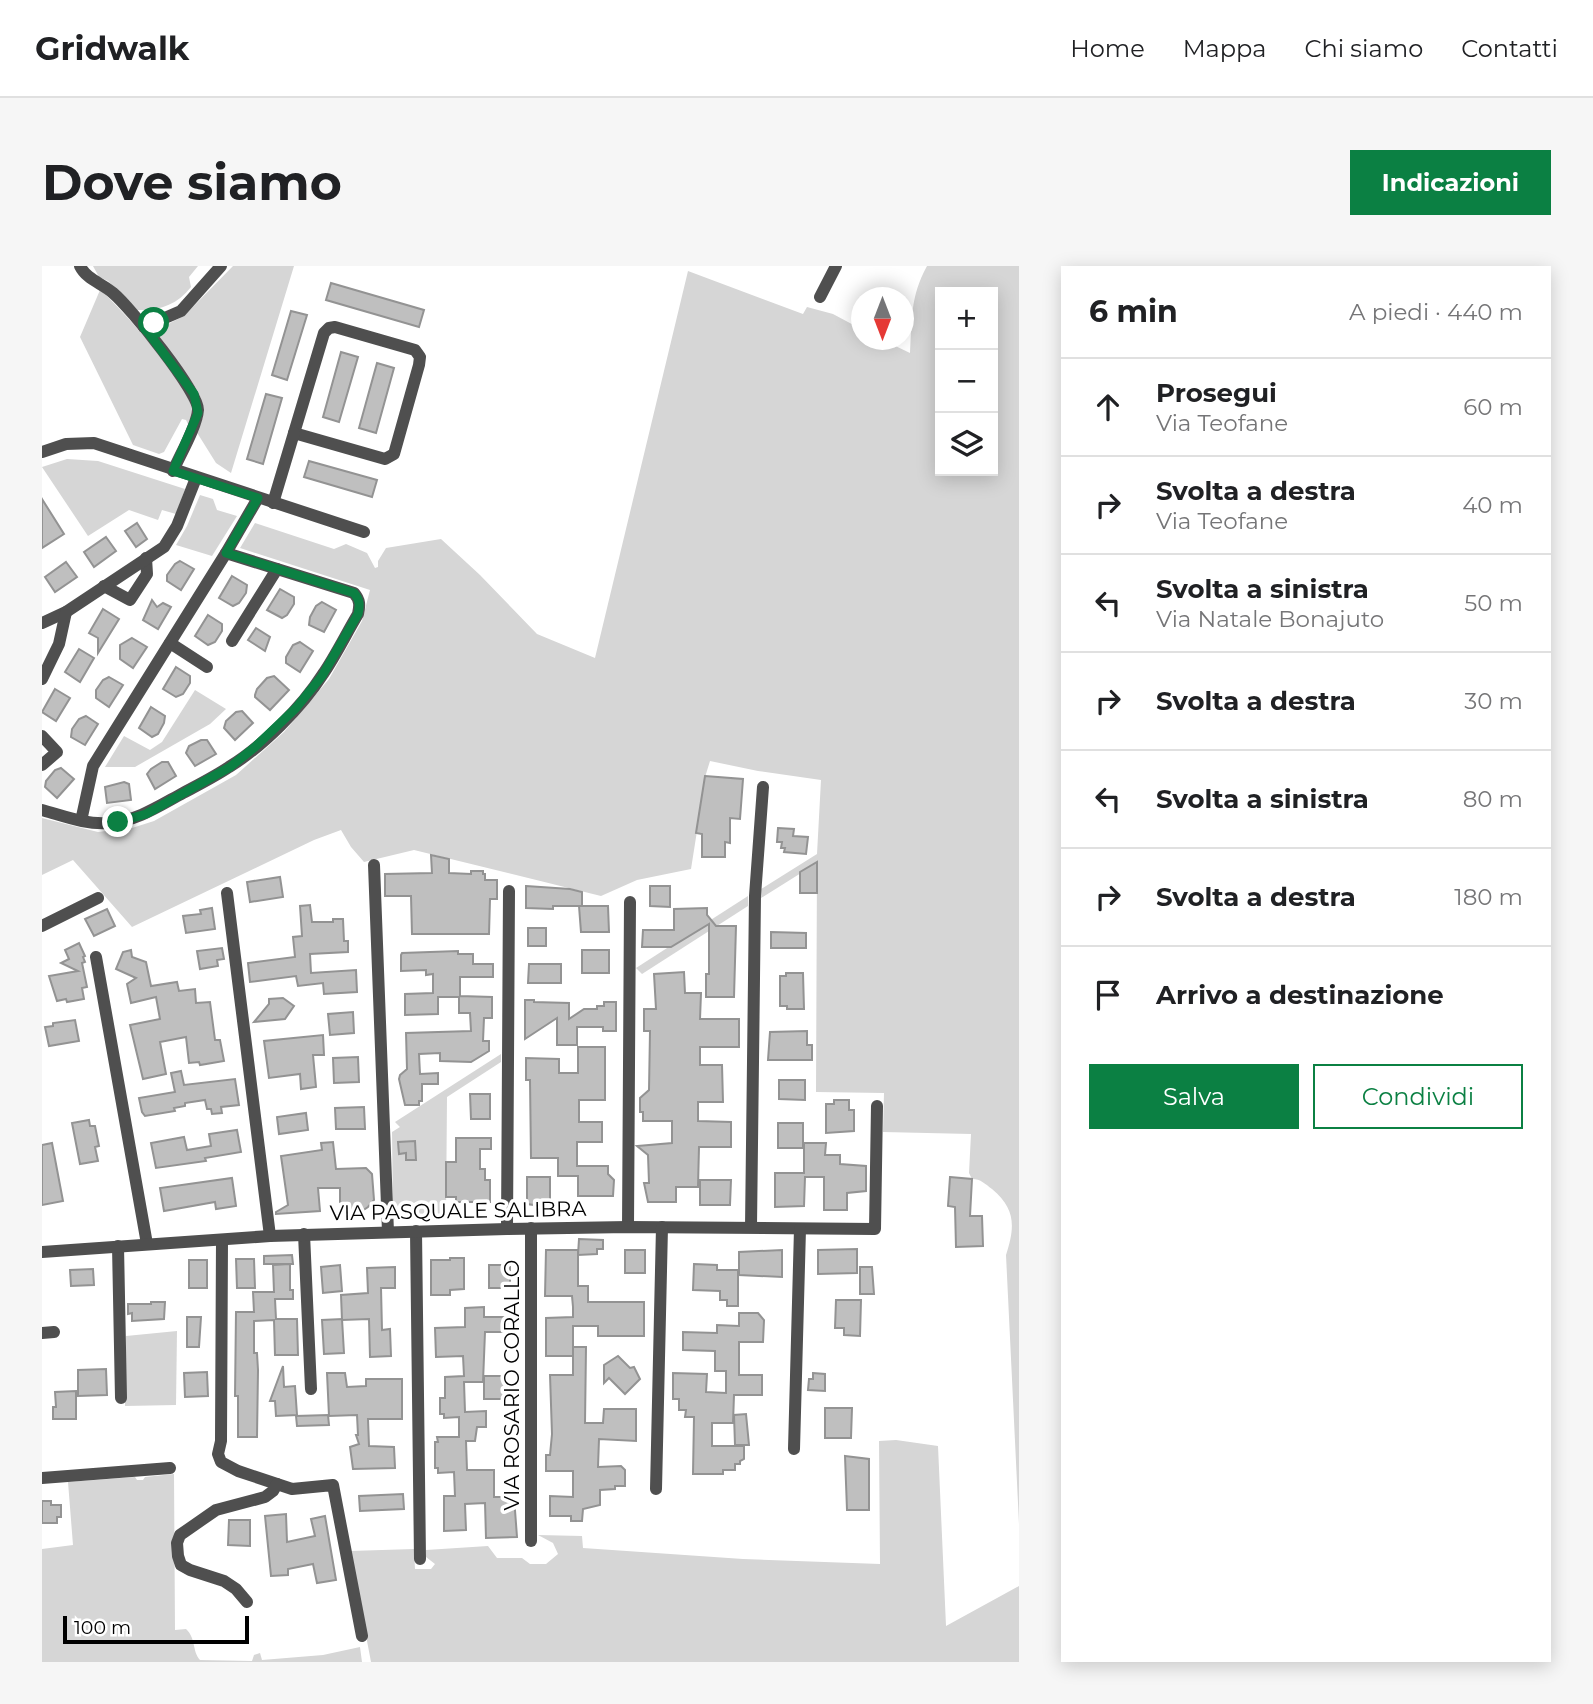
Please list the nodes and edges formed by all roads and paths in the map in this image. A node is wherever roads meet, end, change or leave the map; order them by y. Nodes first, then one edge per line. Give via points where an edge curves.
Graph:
1 (80, 266) edge
2 (221, 266) edge
3 (836, 266) edge
4 (820, 297) dead end
5 (144, 327) junction
6 (294, 433) junction
7 (42, 452) edge
8 (173, 471) junction
9 (196, 478) junction
10 (258, 498) junction
11 (273, 503) junction
12 (364, 532) dead end
13 (226, 553) junction
14 (146, 558) junction
15 (276, 569) junction
16 (104, 586) junction
17 (66, 612) junction
18 (42, 624) edge
19 (232, 642) dead end
20 (170, 643) junction
21 (207, 667) dead end
22 (42, 678) edge
23 (42, 736) edge
24 (42, 765) edge
25 (763, 787) dead end
26 (42, 810) edge
27 (81, 821) junction
28 (374, 865) dead end
29 (509, 891) dead end
30 (227, 893) dead end
31 (98, 898) dead end
32 (631, 902) dead end
33 (42, 926) edge
34 (96, 957) dead end
35 (877, 1106) dead end
36 (628, 1227) junction
37 (662, 1227) junction
38 (751, 1227) junction
39 (507, 1228) junction
40 (531, 1228) junction
41 (800, 1228) junction
42 (416, 1231) junction
43 (388, 1232) junction
44 (304, 1234) junction
45 (270, 1236) junction
46 (222, 1240) junction
47 (147, 1244) junction
48 (118, 1246) junction
49 (42, 1252) edge
50 (312, 1389) dead end
51 (121, 1398) dead end
52 (794, 1450) dead end
53 (170, 1468) dead end
54 (42, 1478) edge
55 (277, 1484) junction
56 (656, 1489) dead end
57 (531, 1541) dead end
58 (420, 1559) dead end
59 (247, 1602) dead end
60 (362, 1636) dead end

1 - 5 street via 84,275 114,294
2 - 5 street via 181,311
3 - 4 street
5 - 8 street via 197,404 198,413
6 - 6 street via 390,458 419,365 418,354 329,328
6 - 11 street
7 - 8 street via 65,443 94,443
8 - 9 street
9 - 10 street
9 - 14 street via 171,538
10 - 11 street
10 - 13 street
11 - 12 street
13 - 15 street
13 - 20 street
14 - 16 street
14 - 16 street via 147,574 130,600
15 - 19 street
15 - 27 street via 359,598 358,614 322,676 296,708 230,767 146,814 106,823
16 - 17 street
17 - 18 street
17 - 22 street via 59,644
20 - 21 street
20 - 27 street via 93,766
23 - 24 street via 57,752
25 - 38 street via 755,896
26 - 27 street
28 - 43 street
29 - 39 street
30 - 45 street
31 - 33 street
32 - 36 street
34 - 47 street
35 - 41 street, VIA PASQUALE SALIBRA via 876,1229
36 - 37 street, VIA PASQUALE SALIBRA
36 - 40 street, VIA PASQUALE SALIBRA
37 - 38 street, VIA PASQUALE SALIBRA
37 - 56 street
38 - 41 street, VIA PASQUALE SALIBRA
39 - 40 street, VIA PASQUALE SALIBRA
39 - 42 street, VIA PASQUALE SALIBRA
40 - 57 street, VIA ROSARIO CORALLO
41 - 52 street
42 - 43 street, VIA PASQUALE SALIBRA
42 - 58 street
43 - 44 street, VIA PASQUALE SALIBRA
44 - 45 street, VIA PASQUALE SALIBRA
44 - 50 street
45 - 46 street, VIA PASQUALE SALIBRA
46 - 47 street, VIA PASQUALE SALIBRA
46 - 55 street via 218,1454 221,1462 238,1471
47 - 48 street, VIA PASQUALE SALIBRA
48 - 49 street, VIA PASQUALE SALIBRA
48 - 51 street
53 - 54 street
55 - 59 street via 265,1497 216,1510 180,1535 177,1543 181,1565 224,1581
55 - 60 street via 292,1489 333,1485

